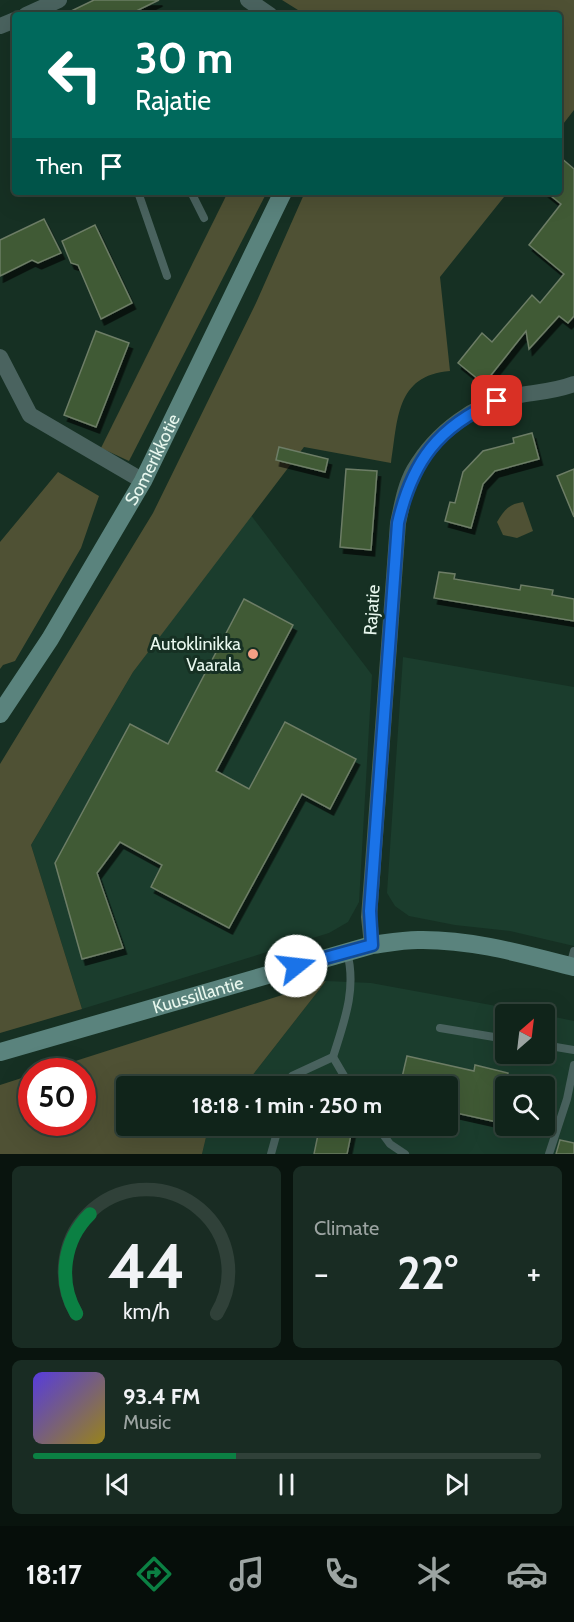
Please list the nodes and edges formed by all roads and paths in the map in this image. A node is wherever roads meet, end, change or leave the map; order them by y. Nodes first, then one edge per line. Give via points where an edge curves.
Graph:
1 (58, 0) edge
2 (248, 0) edge
3 (32, 12) edge
4 (266, 12) edge
5 (139, 195) edge
6 (192, 195) edge
7 (282, 195) edge
8 (204, 218) dead end
9 (167, 276) dead end
10 (0, 357) edge
11 (574, 384) edge
12 (143, 481) junction
13 (0, 714) edge
14 (372, 945) junction
15 (347, 951) junction
16 (573, 962) edge
17 (440, 1028) dead end
18 (495, 1037) edge
19 (555, 1047) edge
20 (574, 1050) edge
21 (0, 1052) edge
22 (333, 1057) junction
23 (574, 1065) edge
24 (292, 1076) edge
25 (344, 1076) edge
26 (570, 1100) edge
27 (276, 1136) edge
28 (384, 1136) edge
29 (272, 1154) edge
30 (405, 1154) edge
31 (549, 1154) edge

1 - 3 street
2 - 4 street
5 - 9 lane
6 - 8 lane
7 - 12 street, Somerikkotie
10 - 12 street via 30,415
11 - 14 street, Rajatie via 520,395 476,410 430,447 413,471 398,523 369,917
12 - 13 street, Somerikkotie via 50,639
14 - 15 street, Kuussillantie
14 - 16 street, Kuussillantie via 419,940 473,944
15 - 21 street, Kuussillantie
15 - 22 lane via 351,965 350,1001
17 - 18 lane
19 - 20 lane
22 - 24 lane
22 - 25 lane
23 - 26 lane
26 - 31 lane
27 - 29 lane
28 - 30 lane

